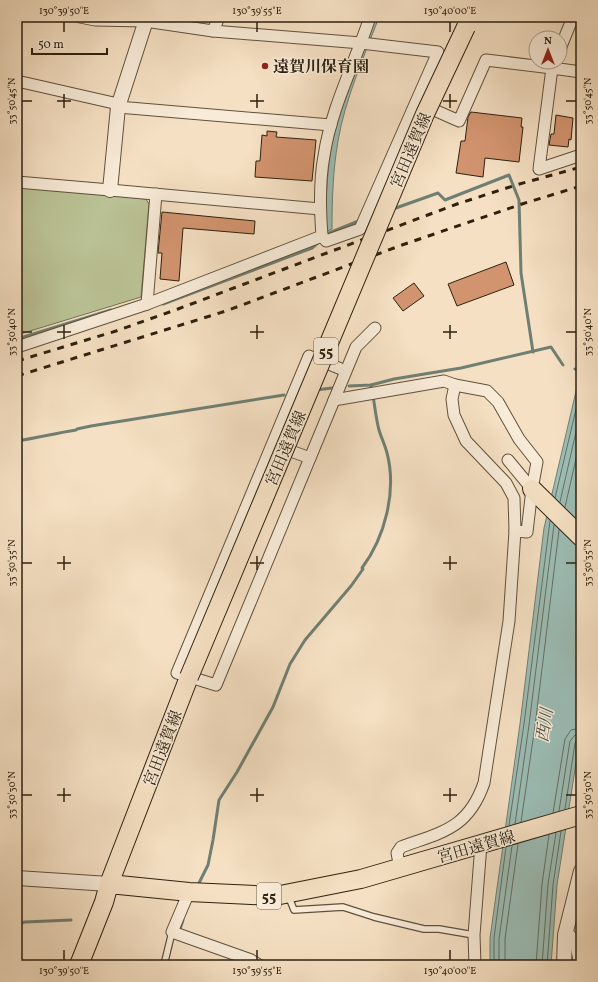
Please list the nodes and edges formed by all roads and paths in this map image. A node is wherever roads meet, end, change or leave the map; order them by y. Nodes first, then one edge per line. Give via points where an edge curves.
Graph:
1 (80, 17) edge
2 (219, 17) edge
3 (370, 17) edge
4 (573, 17) edge
5 (146, 19) edge
6 (469, 22) edge
7 (568, 30) edge
8 (213, 31) junction
9 (361, 43) junction
10 (528, 63) edge
11 (568, 69) edge
12 (553, 70) edge
13 (581, 72) edge
14 (17, 81) edge
15 (416, 102) junction
16 (118, 106) junction
17 (331, 125) junction
18 (581, 155) edge
19 (17, 182) edge
20 (110, 190) junction
21 (156, 194) junction
22 (320, 209) junction
23 (322, 236) junction
24 (147, 304) junction
25 (375, 328) dead end
26 (17, 347) edge
27 (346, 371) junction
28 (455, 385) junction
29 (334, 400) junction
30 (272, 444) junction
31 (310, 458) junction
32 (508, 460) dead end
33 (532, 489) junction
34 (515, 531) junction
35 (581, 537) edge
36 (189, 677) junction
37 (581, 815) edge
38 (481, 844) junction
39 (400, 868) junction
40 (581, 871) edge
41 (17, 878) edge
42 (109, 884) junction
43 (189, 892) junction
44 (288, 894) junction
45 (566, 931) junction
46 (172, 932) junction
47 (474, 935) junction
48 (80, 965) edge
49 (164, 965) edge
50 (258, 965) edge
51 (475, 965) edge
52 (564, 965) edge
53 (580, 965) edge

1 - 5 street via 95,20
2 - 8 street
3 - 9 street
4 - 7 street
5 - 8 street
5 - 16 street
6 - 36 main road, 宮田遠賀線 / 55, bridge via 425,114
8 - 9 street
9 - 15 street via 438,52
9 - 17 street
10 - 15 street via 486,60 459,121
11 - 13 street
12 - 18 street via 539,169
14 - 16 street
15 - 23 street via 360,229 326,241
16 - 17 street
16 - 20 street
17 - 22 street via 324,157
19 - 20 street
20 - 21 street
21 - 22 street
21 - 24 street
22 - 23 street
23 - 24 street
24 - 26 street
25 - 27 street via 356,347
27 - 29 street
27 - 30 street via 309,356
28 - 29 street via 444,381
28 - 33 street via 487,391 498,402 519,439 537,462
28 - 34 street via 452,399 454,415 466,441 506,483 514,498
29 - 31 street
30 - 31 street
30 - 36 street via 177,673
31 - 36 street via 216,685
32 - 33 street
33 - 34 street via 527,532
33 - 35 main road
34 - 39 street via 509,621 484,783 469,813 456,824 442,834 401,848 397,853
36 - 42 main road, 宮田遠賀線 / 55
37 - 38 main road, 宮田遠賀線 / 55
38 - 39 main road, 宮田遠賀線 / 55
38 - 47 street
39 - 44 main road, 宮田遠賀線 / 55
40 - 45 street
41 - 42 street
42 - 43 main road, 宮田遠賀線 / 55
42 - 48 main road, 宮田遠賀線 / 55
43 - 44 main road, 宮田遠賀線 / 55 via 275,896
43 - 46 street
44 - 47 lane via 294,910 342,907 424,929
45 - 52 street
45 - 53 street via 575,941
46 - 49 lane
46 - 50 street via 251,960
47 - 51 street

